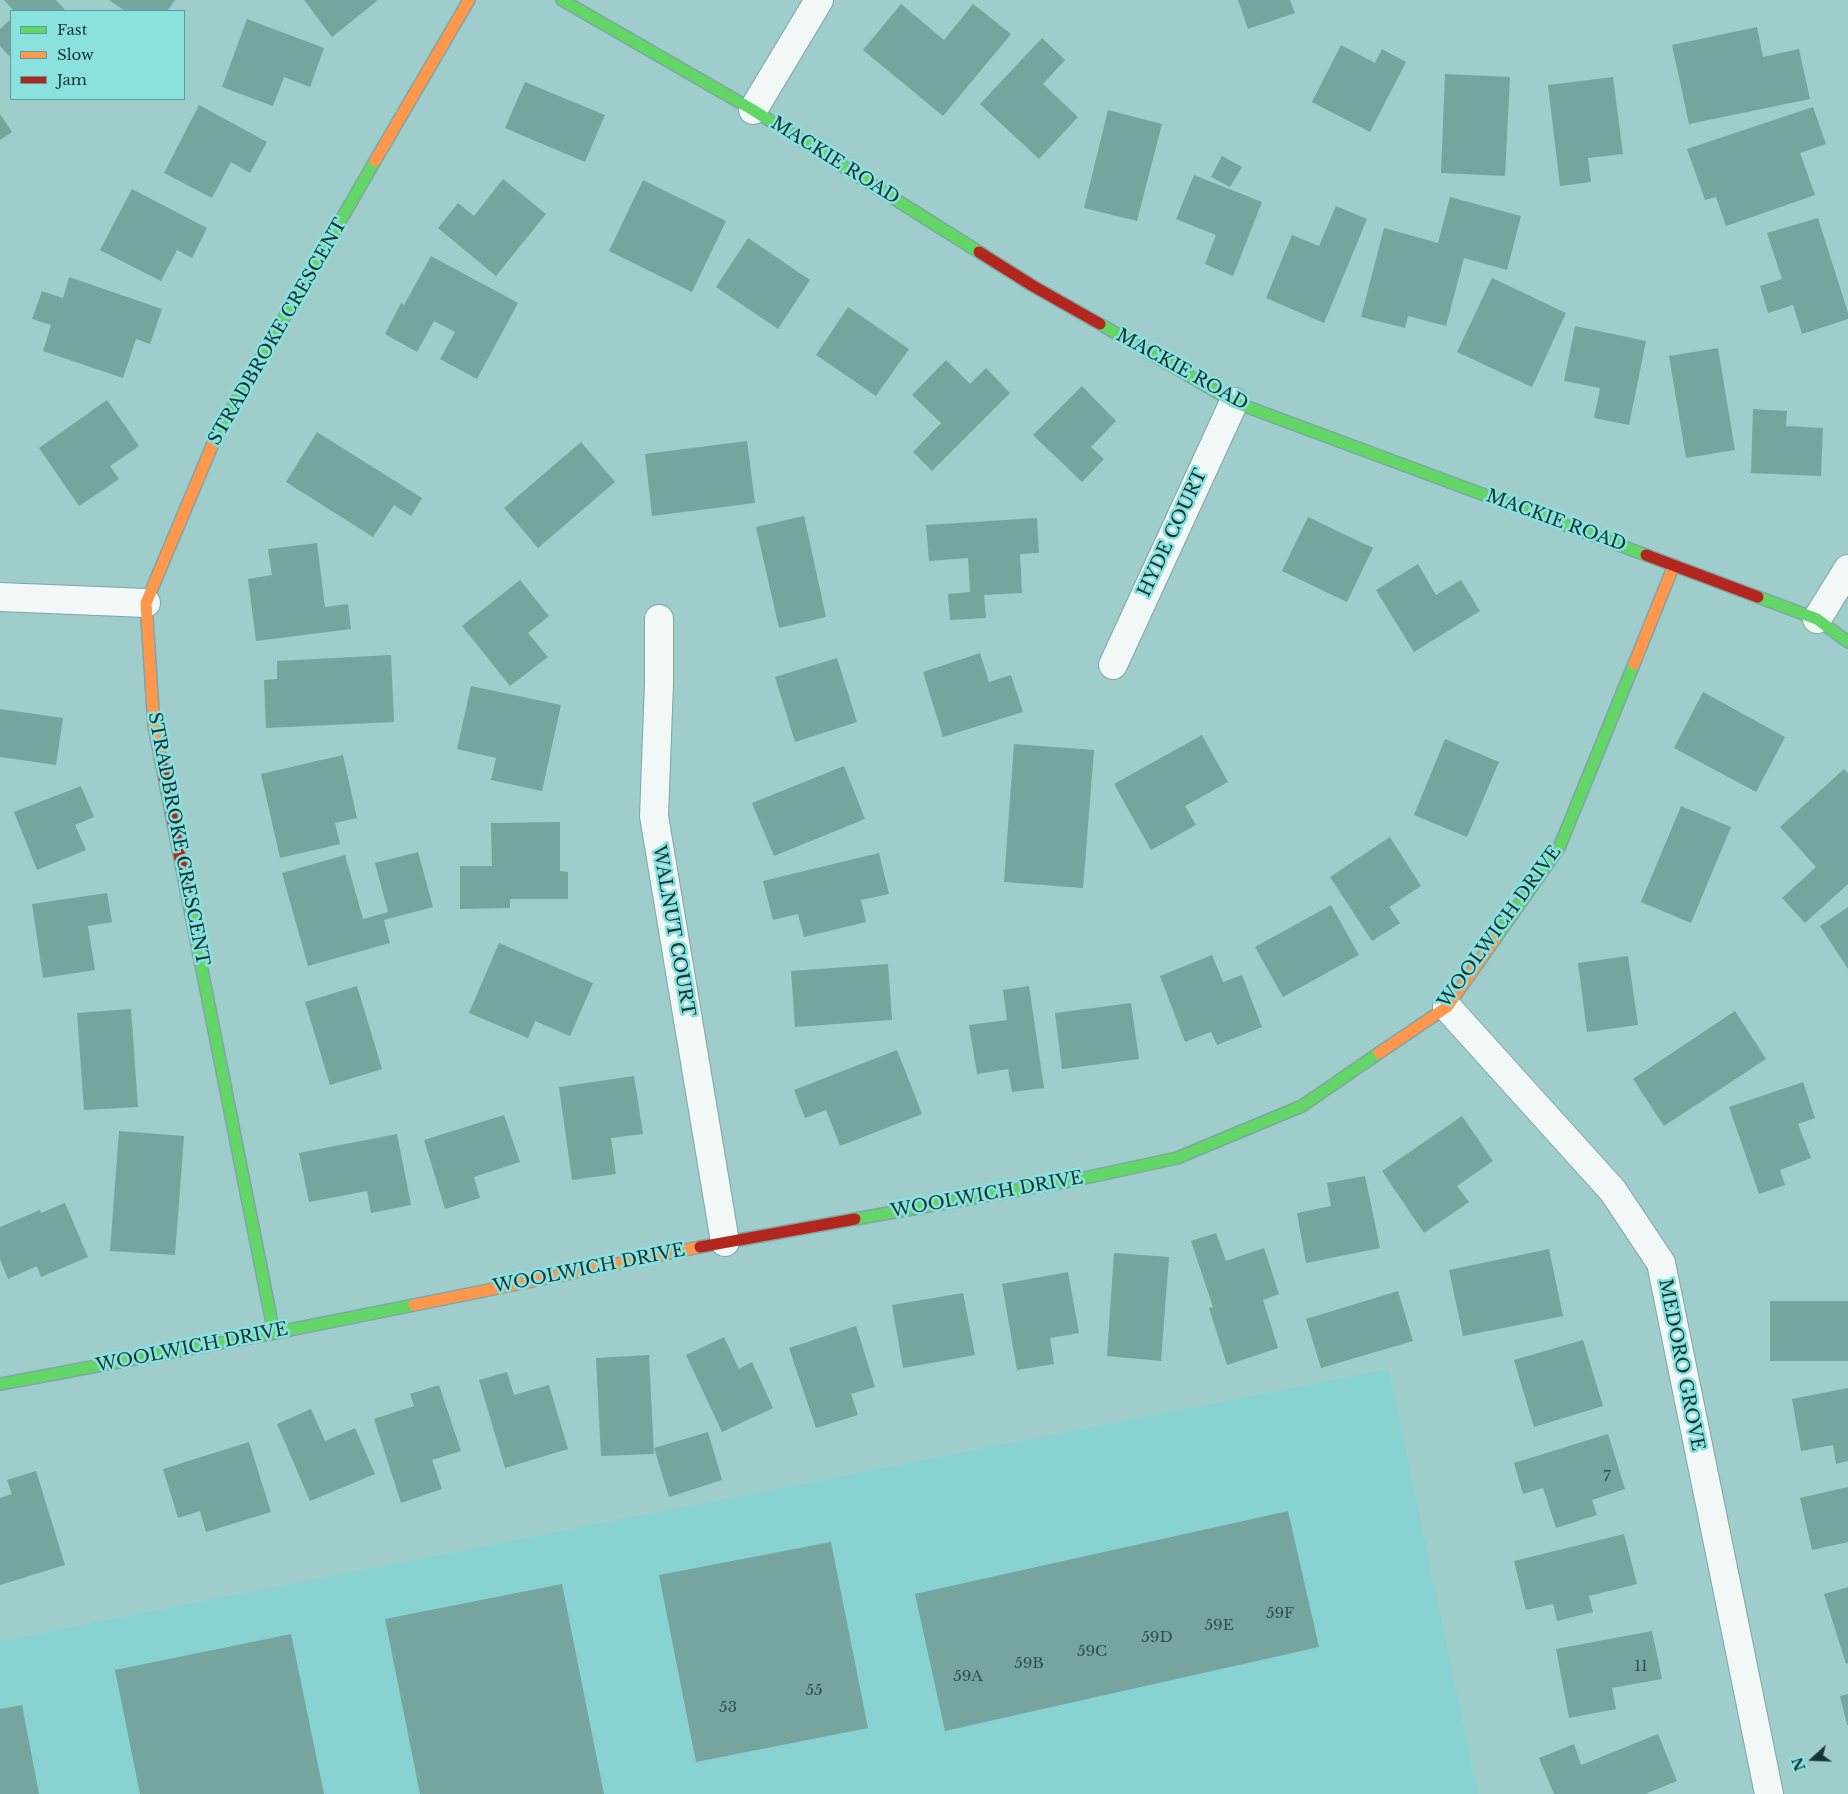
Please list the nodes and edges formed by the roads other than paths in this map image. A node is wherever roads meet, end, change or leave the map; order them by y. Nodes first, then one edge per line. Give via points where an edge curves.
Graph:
1 (469, 0) edge
2 (562, 0) edge
3 (819, 0) edge
4 (753, 110) junction
5 (1234, 402) junction
6 (1674, 565) junction
7 (1848, 569) edge
8 (0, 597) edge
9 (146, 603) junction
10 (659, 619) dead end
11 (1817, 619) junction
12 (1848, 642) edge
13 (1113, 665) dead end
14 (1447, 1007) junction
15 (726, 1242) junction
16 (274, 1333) junction
17 (0, 1384) edge
18 (1769, 1794) edge

1 - 9 street, STRADBROKE CRESCENT via 218,432
2 - 4 street, MACKIE ROAD
3 - 4 street
4 - 5 street, MACKIE ROAD via 1033,286
5 - 6 street, MACKIE ROAD
5 - 13 street, HYDE COURT
6 - 11 street, MACKIE ROAD
6 - 14 street, WOOLWICH DRIVE via 1559,848
7 - 11 street
8 - 9 street
9 - 16 street, STRADBROKE CRESCENT via 154,726
10 - 15 street, WALNUT COURT via 654,816
11 - 12 street, MACKIE ROAD
14 - 15 street, WOOLWICH DRIVE via 1302,1106 1177,1158 1080,1179
14 - 18 street, MEDORO GROVE via 1613,1191 1661,1263
15 - 16 street, WOOLWICH DRIVE
16 - 17 street, WOOLWICH DRIVE

